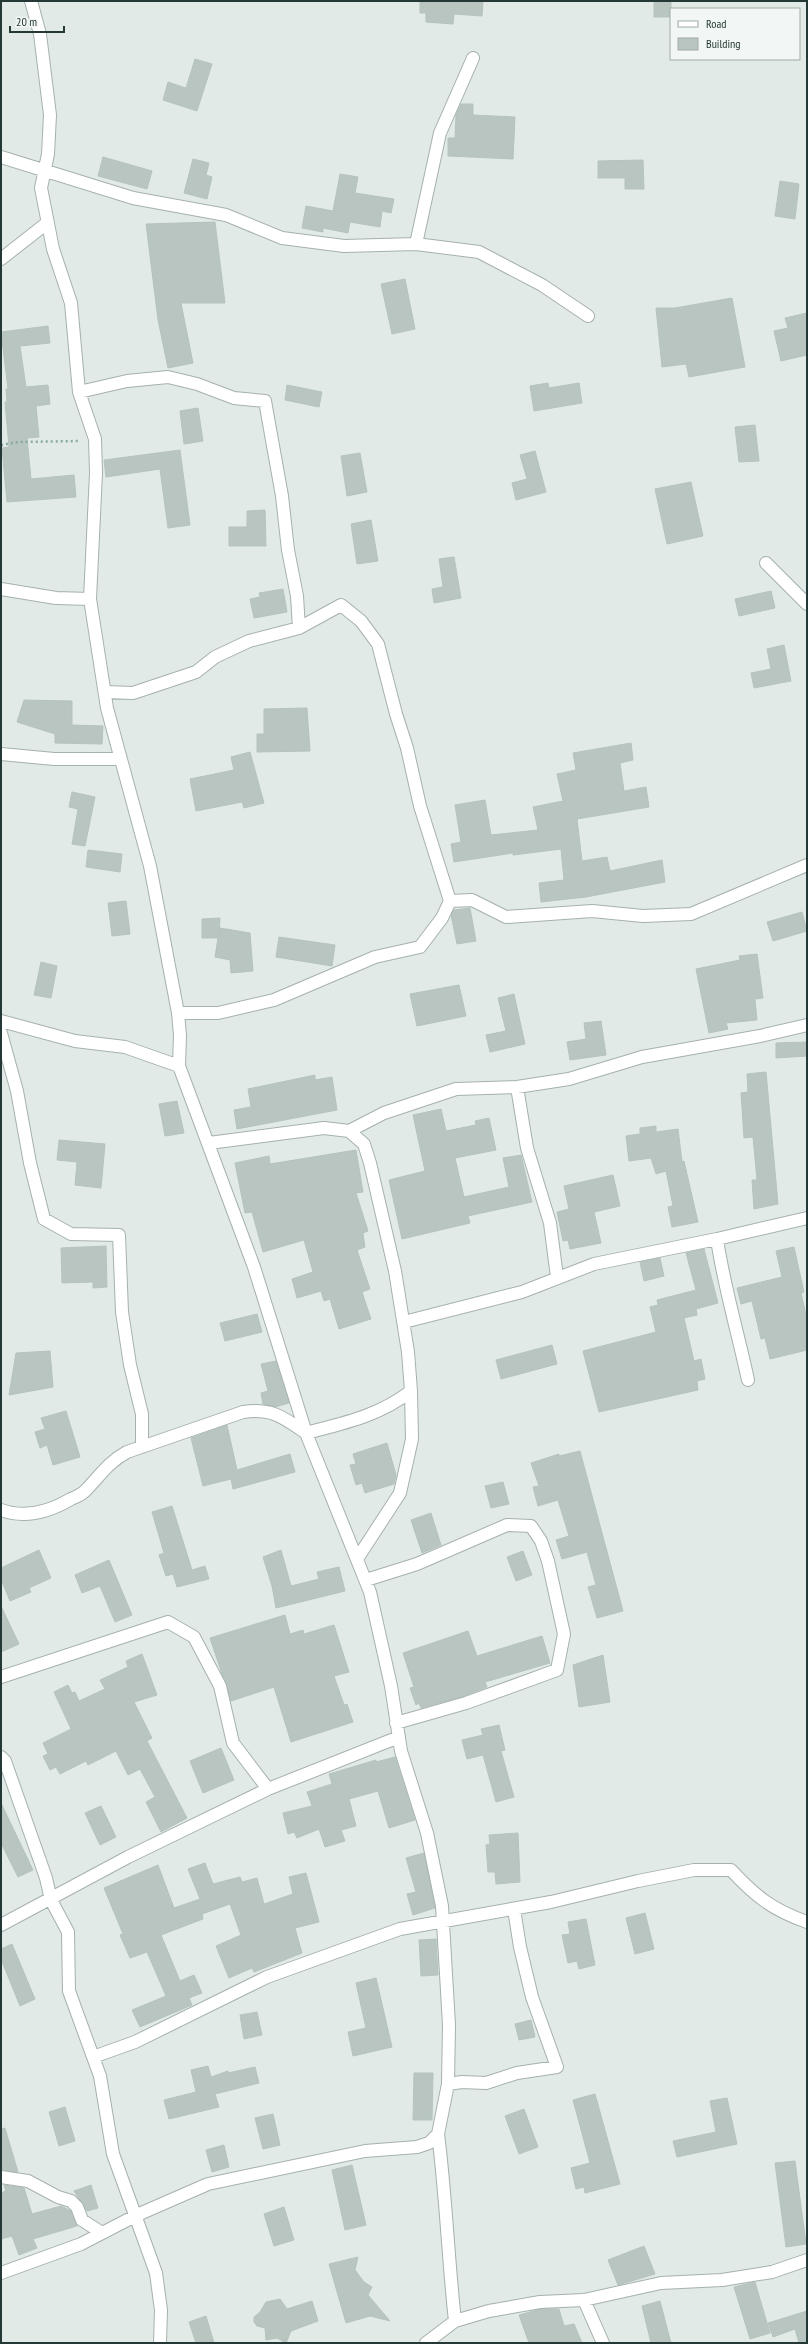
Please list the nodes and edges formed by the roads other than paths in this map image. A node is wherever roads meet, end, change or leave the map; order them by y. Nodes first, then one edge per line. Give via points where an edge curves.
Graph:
1 (31, 1) edge
2 (473, 58) dead end
3 (1, 157) edge
4 (43, 168) junction
5 (47, 223) junction
6 (416, 244) junction
7 (1, 259) edge
8 (588, 316) dead end
9 (79, 392) junction
10 (766, 563) dead end
11 (1, 589) edge
12 (90, 599) junction
13 (807, 604) edge
14 (299, 628) junction
15 (105, 692) junction
16 (1, 754) edge
17 (120, 759) junction
18 (807, 865) edge
19 (450, 901) junction
20 (178, 1013) junction
21 (1, 1021) edge
22 (807, 1025) edge
23 (1, 1033) edge
24 (179, 1066) junction
25 (517, 1088) junction
26 (349, 1131) junction
27 (209, 1143) junction
28 (807, 1218) edge
29 (717, 1239) junction
30 (557, 1277) junction
31 (404, 1322) junction
32 (748, 1380) dead end
33 (411, 1392) junction
34 (306, 1433) junction
35 (142, 1447) junction
36 (1, 1510) edge
37 (357, 1559) junction
38 (366, 1580) junction
39 (1, 1677) edge
40 (396, 1722) junction
41 (399, 1737) junction
42 (1, 1757) edge
43 (268, 1789) junction
44 (51, 1900) junction
45 (514, 1909) junction
46 (444, 1922) junction
47 (807, 1922) edge
48 (1, 1926) edge
49 (93, 2057) junction
50 (448, 2084) junction
51 (438, 2134) junction
52 (1, 2178) edge
53 (137, 2215) junction
54 (102, 2233) junction
55 (807, 2260) edge
56 (1, 2273) edge
57 (584, 2300) junction
58 (455, 2320) junction
59 (160, 2343) edge
60 (426, 2343) edge
61 (603, 2343) edge

1 - 4 street via 40,34 50,115 48,154
2 - 6 street via 440,133
3 - 4 street
4 - 5 street via 41,188
4 - 6 street via 133,198 226,215 282,238 344,246
5 - 7 street
5 - 9 street via 71,303
6 - 8 street via 479,252 542,285
9 - 12 street via 95,439 96,473
9 - 14 street via 127,381 168,377 197,384 234,398 265,401 297,596
10 - 13 street
11 - 12 street via 56,598
12 - 15 street
14 - 15 street via 249,641 215,657 196,672 152,687 133,693
14 - 19 street via 341,605 361,621 378,644 420,806
15 - 17 street
16 - 17 street via 54,759
17 - 20 street via 150,866
18 - 19 street via 691,914 643,916 592,911 506,917 472,900
19 - 20 street via 442,918 420,947 375,957 274,1000 218,1013
20 - 24 street
21 - 24 street via 75,1041 125,1047
22 - 25 street via 642,1057 569,1079
23 - 35 street via 17,1090 30,1163 44,1219 71,1234 119,1235 122,1312 130,1365 142,1414
24 - 27 street
25 - 26 street via 456,1089 384,1113
25 - 30 street via 527,1148 550,1223
26 - 27 street via 324,1128
26 - 31 street via 364,1144 370,1163
27 - 34 street via 254,1268
28 - 29 street
29 - 30 street via 623,1257
29 - 32 street via 724,1281
30 - 31 street via 522,1292
31 - 33 street
33 - 34 street via 393,1406 357,1420
33 - 37 street via 412,1439 400,1493
34 - 35 street via 280,1415 258,1410 243,1412
34 - 37 street
35 - 36 street via 112,1460 84,1492 56,1508 33,1514 14,1515
37 - 38 street
38 - 40 street
38 - 40 street via 416,1564 507,1525 531,1526 542,1541 564,1634 557,1670 466,1703
39 - 43 street via 168,1622 194,1637 220,1686 233,1743
40 - 41 street
41 - 43 street
41 - 46 street via 401,1751 428,1833
42 - 44 street via 5,1761 46,1878
43 - 44 street via 128,1857
44 - 48 street
44 - 49 street via 68,1932 69,1990
45 - 46 street
45 - 47 street via 694,1870 731,1870 751,1892 775,1908
45 - 50 street via 532,1997 557,2068 517,2074 486,2083
46 - 49 street via 400,1929 267,1976 135,2042
46 - 50 street via 449,2025
49 - 53 street via 100,2076 113,2154
50 - 51 street
51 - 53 street via 429,2143 417,2146 365,2151 208,2184
51 - 58 street
52 - 54 street via 28,2181 71,2201 77,2207 82,2220
53 - 54 street
53 - 59 street via 156,2273
54 - 56 street via 80,2244
55 - 57 street via 772,2272 722,2280 661,2283
57 - 58 street via 540,2302
57 - 61 street
58 - 60 street

